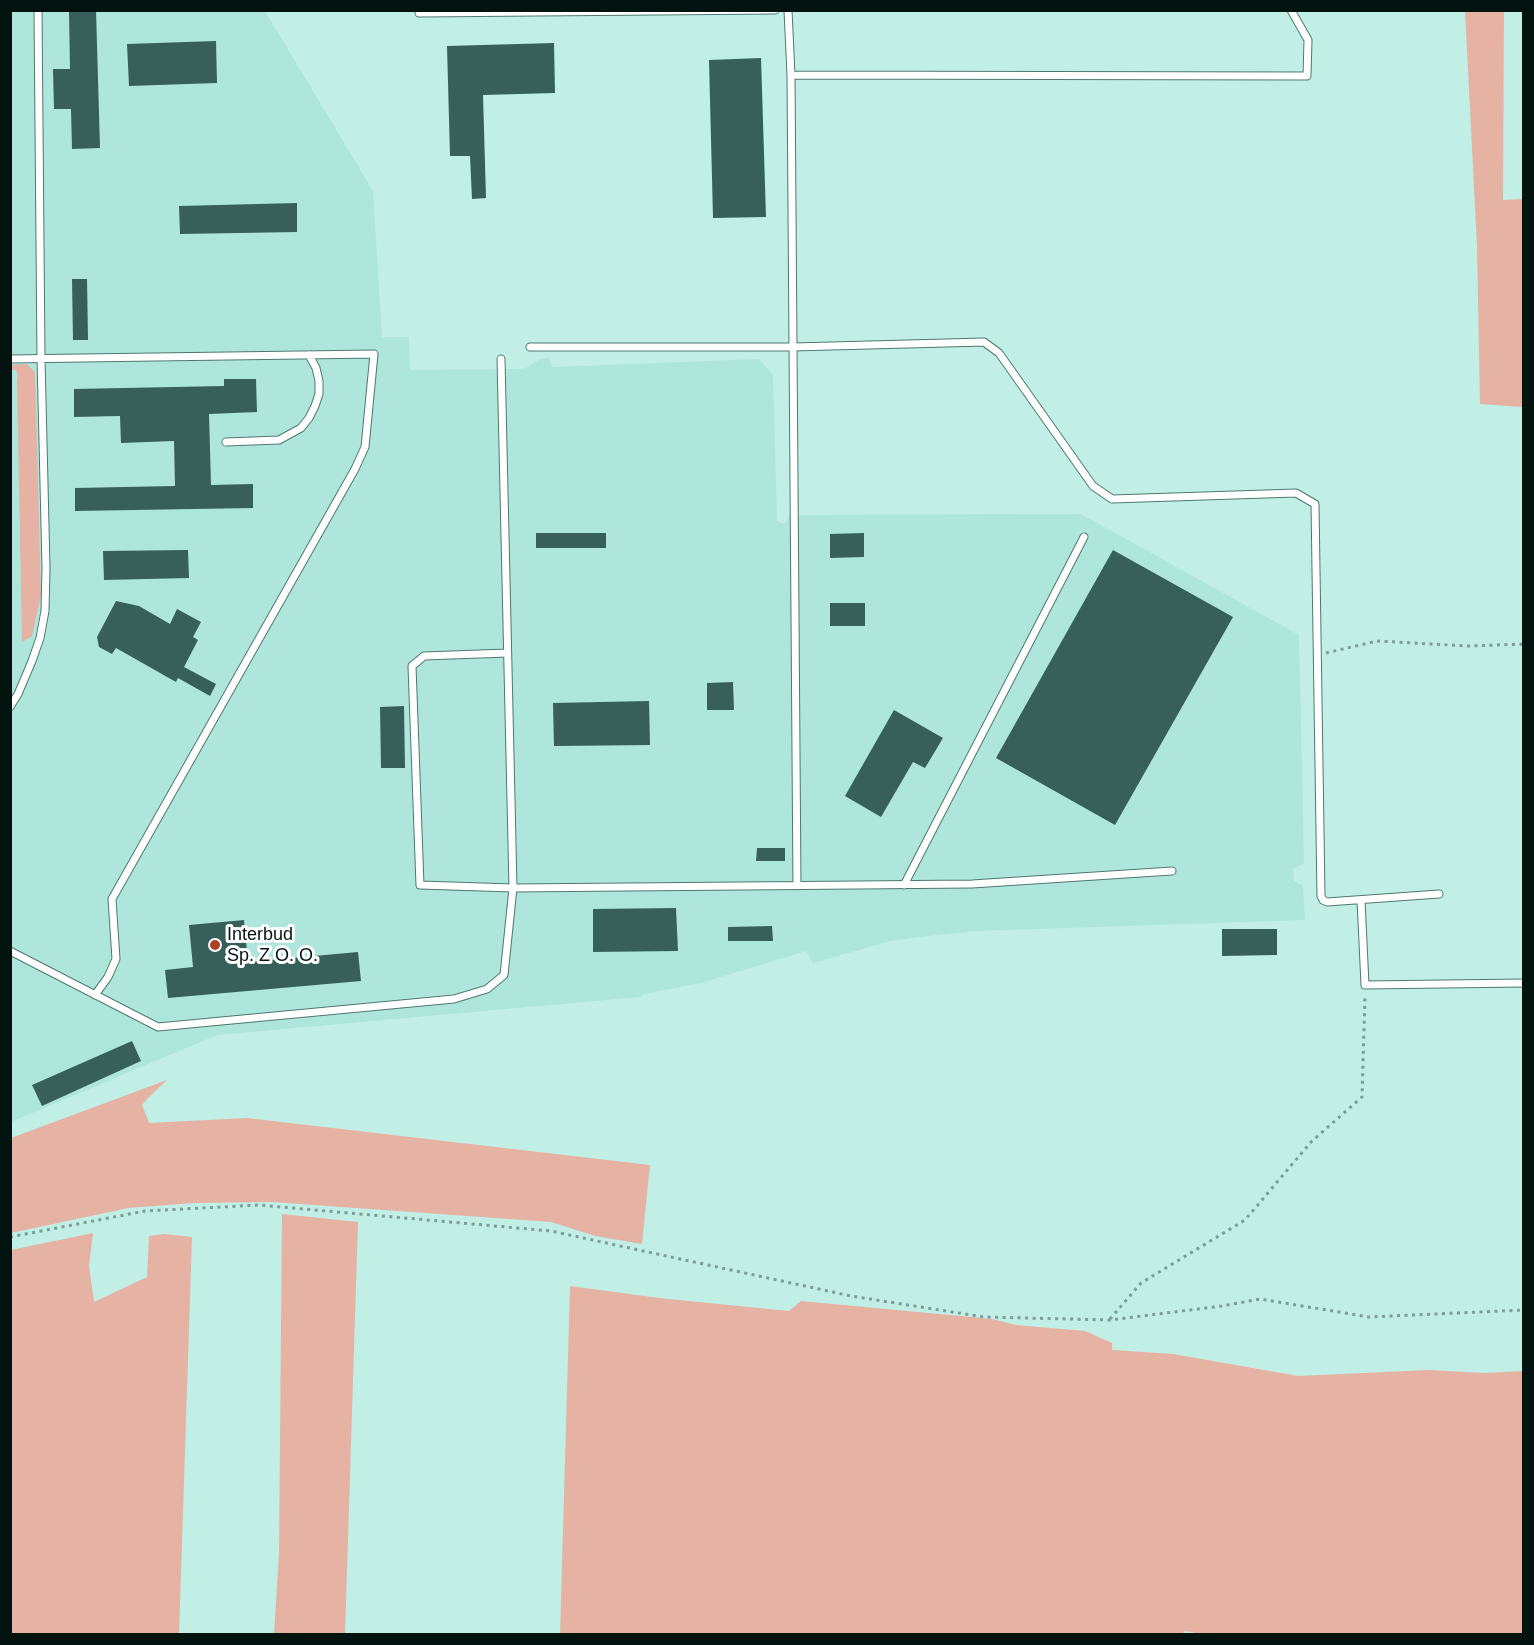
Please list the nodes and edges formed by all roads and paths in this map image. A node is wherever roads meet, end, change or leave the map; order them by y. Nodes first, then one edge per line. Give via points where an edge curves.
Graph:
1 (38, 10) edge
2 (776, 10) edge
3 (788, 10) edge
4 (1291, 10) edge
5 (419, 13) dead end
6 (791, 75) junction
7 (530, 347) dead end
8 (794, 347) junction
9 (309, 355) junction
10 (41, 358) junction
11 (501, 358) dead end
12 (10, 359) edge
13 (226, 442) dead end
14 (1084, 537) dead end
15 (1524, 644) edge
16 (507, 653) junction
17 (1317, 655) junction
18 (14, 695) edge
19 (10, 707) edge
20 (1172, 871) dead end
21 (904, 885) junction
22 (797, 886) junction
23 (513, 888) junction
24 (1439, 894) dead end
25 (1361, 900) junction
26 (10, 951) edge
27 (1524, 983) edge
28 (1365, 985) junction
29 (95, 995) junction
30 (10, 1237) edge
31 (1524, 1310) edge
32 (1110, 1320) junction

1 - 10 lane
2 - 5 lane
3 - 6 lane
4 - 6 lane via 1308,40 1307,76
6 - 8 lane
7 - 8 lane
8 - 17 lane via 984,342 999,353 1093,486 1113,499 1296,493 1315,504
8 - 22 lane
9 - 10 lane
9 - 13 lane via 316,368 319,394 301,428 279,440
9 - 29 lane via 374,354 365,447 112,899 116,964
10 - 12 lane
10 - 18 lane via 45,611 40,638
11 - 16 lane
14 - 21 lane
15 - 17 path via 1468,646 1377,641
16 - 23 lane
16 - 23 lane via 424,656 412,666 420,885
17 - 25 lane via 1321,896 1327,902
18 - 19 lane
20 - 21 lane
21 - 22 lane
22 - 23 lane
23 - 29 lane via 504,975 487,989 454,999 158,1027
24 - 25 lane
25 - 28 lane
26 - 29 lane
27 - 28 lane
28 - 32 path via 1362,1097 1311,1142 1245,1220 1141,1284
30 - 32 path via 145,1211 259,1205 551,1231 850,1296 984,1317
31 - 32 path via 1369,1317 1260,1299

